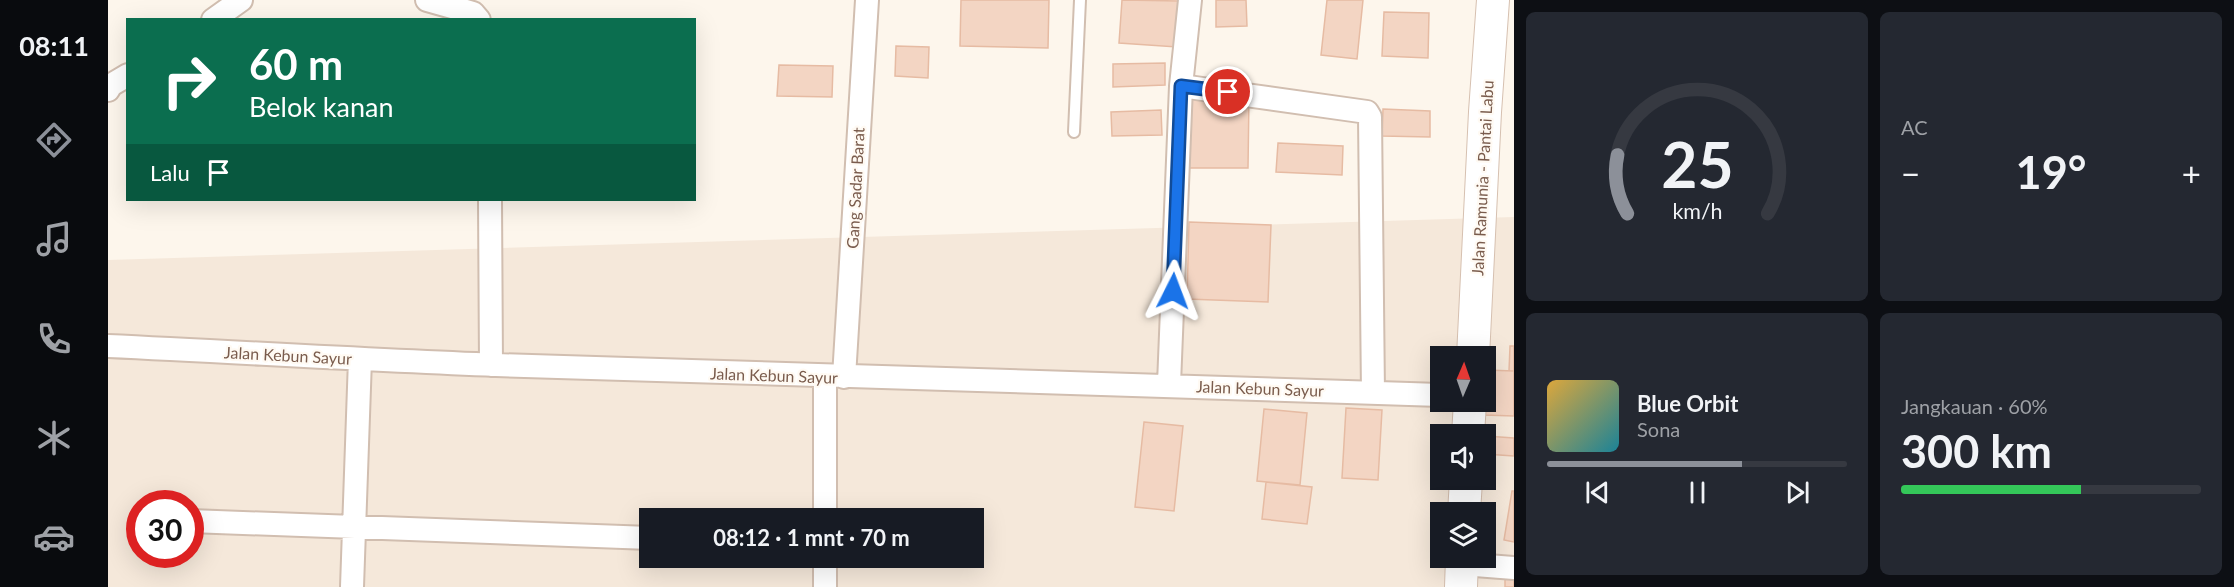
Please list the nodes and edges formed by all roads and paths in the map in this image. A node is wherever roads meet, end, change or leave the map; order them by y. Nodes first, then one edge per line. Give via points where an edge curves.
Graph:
1 (241, 0) edge
2 (427, 0) edge
3 (867, 0) edge
4 (1080, 0) edge
5 (1190, 0) edge
6 (1493, 0) edge
7 (216, 18) edge
8 (478, 18) edge
9 (126, 76) edge
10 (1181, 86) junction
11 (108, 90) edge
12 (1074, 132) dead end
13 (490, 201) edge
14 (108, 346) edge
15 (1474, 346) edge
16 (360, 359) junction
17 (491, 365) junction
18 (834, 377) junction
19 (1169, 384) junction
20 (1373, 393) junction
21 (1430, 395) edge
22 (826, 508) edge
23 (204, 522) edge
24 (355, 528) junction
25 (639, 538) edge
26 (825, 568) edge
27 (1514, 568) edge
28 (1461, 570) edge
29 (352, 587) edge
30 (825, 587) edge

1 - 7 street
2 - 8 street via 473,12
3 - 18 street, Gang Sadar Barat
4 - 12 lane
5 - 10 street
6 - 15 main road, Jalan Ramunia - Pantai Labu
9 - 11 street
10 - 19 street
10 - 20 street via 1367,112
13 - 17 street
14 - 16 street, Jalan Kebun Sayur
16 - 17 street, Jalan Kebun Sayur
16 - 24 street
17 - 18 street, Jalan Kebun Sayur
18 - 19 street, Jalan Kebun Sayur
18 - 22 street, Gang Sadar Barat
19 - 20 street, Jalan Kebun Sayur
20 - 21 street, Jalan Kebun Sayur
23 - 24 street
24 - 25 street
24 - 29 street
26 - 30 street
27 - 28 street

